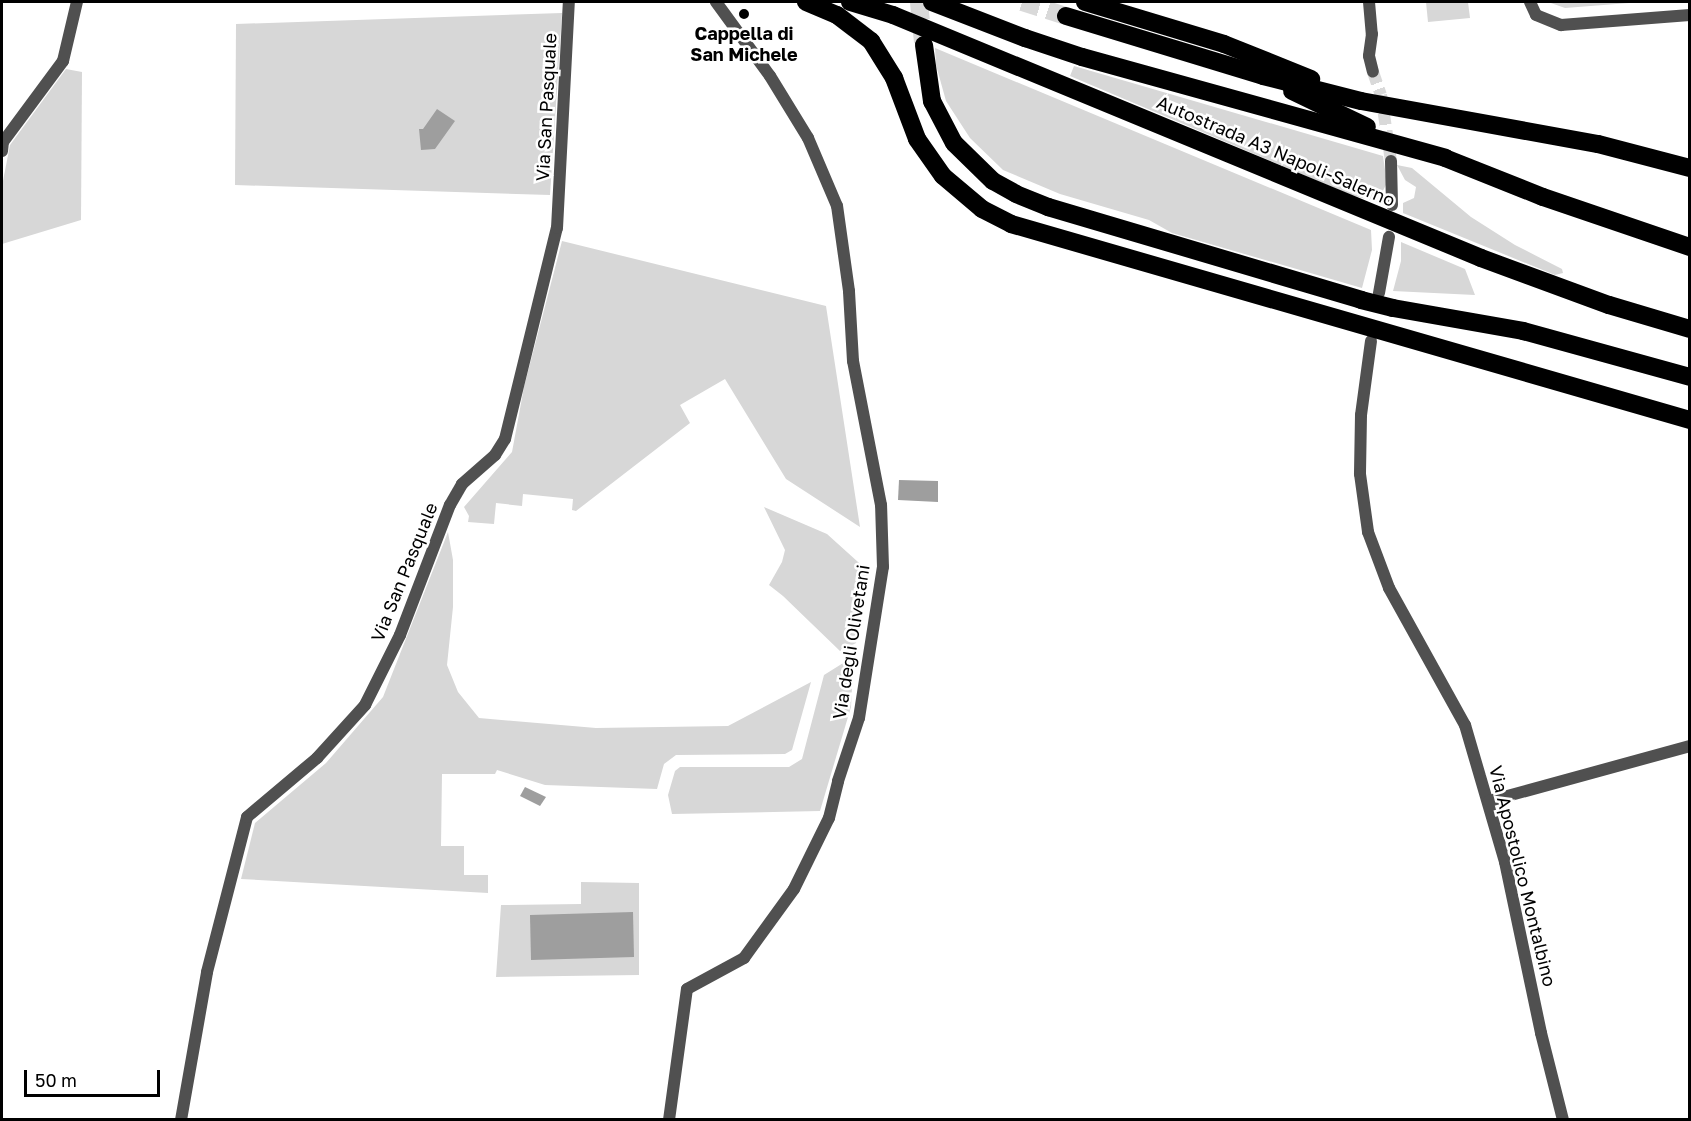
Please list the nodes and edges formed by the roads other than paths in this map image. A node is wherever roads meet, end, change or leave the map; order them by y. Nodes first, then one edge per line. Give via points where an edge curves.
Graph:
1 (77, 2) edge
2 (569, 2) edge
3 (716, 2) edge
4 (806, 2) edge
5 (850, 2) edge
6 (932, 2) edge
7 (1085, 2) edge
8 (1369, 2) edge
9 (1530, 2) edge
10 (1689, 15) edge
11 (1066, 16) tunnel mouth
12 (924, 45) tunnel mouth
13 (1372, 72) tunnel mouth
14 (1263, 76) junction
15 (1342, 95) junction
16 (1401, 144) junction
17 (2, 151) edge
18 (1391, 160) tunnel mouth
19 (1689, 168) edge
20 (1392, 205) dead end
21 (1389, 237) dead end
22 (1689, 247) edge
23 (1379, 293) dead end
24 (1689, 330) edge
25 (1371, 341) dead end
26 (1689, 377) edge
27 (1689, 420) edge
28 (1689, 746) edge
29 (1489, 801) junction
30 (181, 1119) edge
31 (669, 1119) edge
32 (1563, 1119) edge

1 - 17 street via 63,61 3,142
2 - 30 street, Via San Pasquale via 556,228 505,439 495,455 462,484 450,505 400,635 365,705 319,756 247,817 207,972
3 - 31 street, Via degli Olivetani via 765,69 808,138 837,206 854,361 881,505 883,567 860,718 829,818 794,889 744,958 687,989
4 - 27 highway via 837,15 870,41 894,78 917,139 943,176 982,209 1011,224
5 - 24 highway, Autostrada A3 Napoli-Salerno via 893,15 1481,258
6 - 16 highway, Autostrada A3 Napoli-Salerno via 1083,57
7 - 15 highway via 1224,44 1306,76
8 - 13 street
9 - 10 street via 1536,15 1561,25
11 - 14 highway
12 - 26 highway via 932,101 940,121 971,162 1016,194 1048,207 1361,300 1523,331
14 - 15 highway
14 - 16 highway
15 - 19 highway via 1403,110 1598,144
16 - 22 highway, Autostrada A3 Napoli-Salerno
18 - 20 street
21 - 23 street
25 - 29 street, Via Apostolico Montalbino via 1360,465 1368,532 1389,588 1465,725
28 - 29 street
29 - 32 street, Via Apostolico Montalbino

